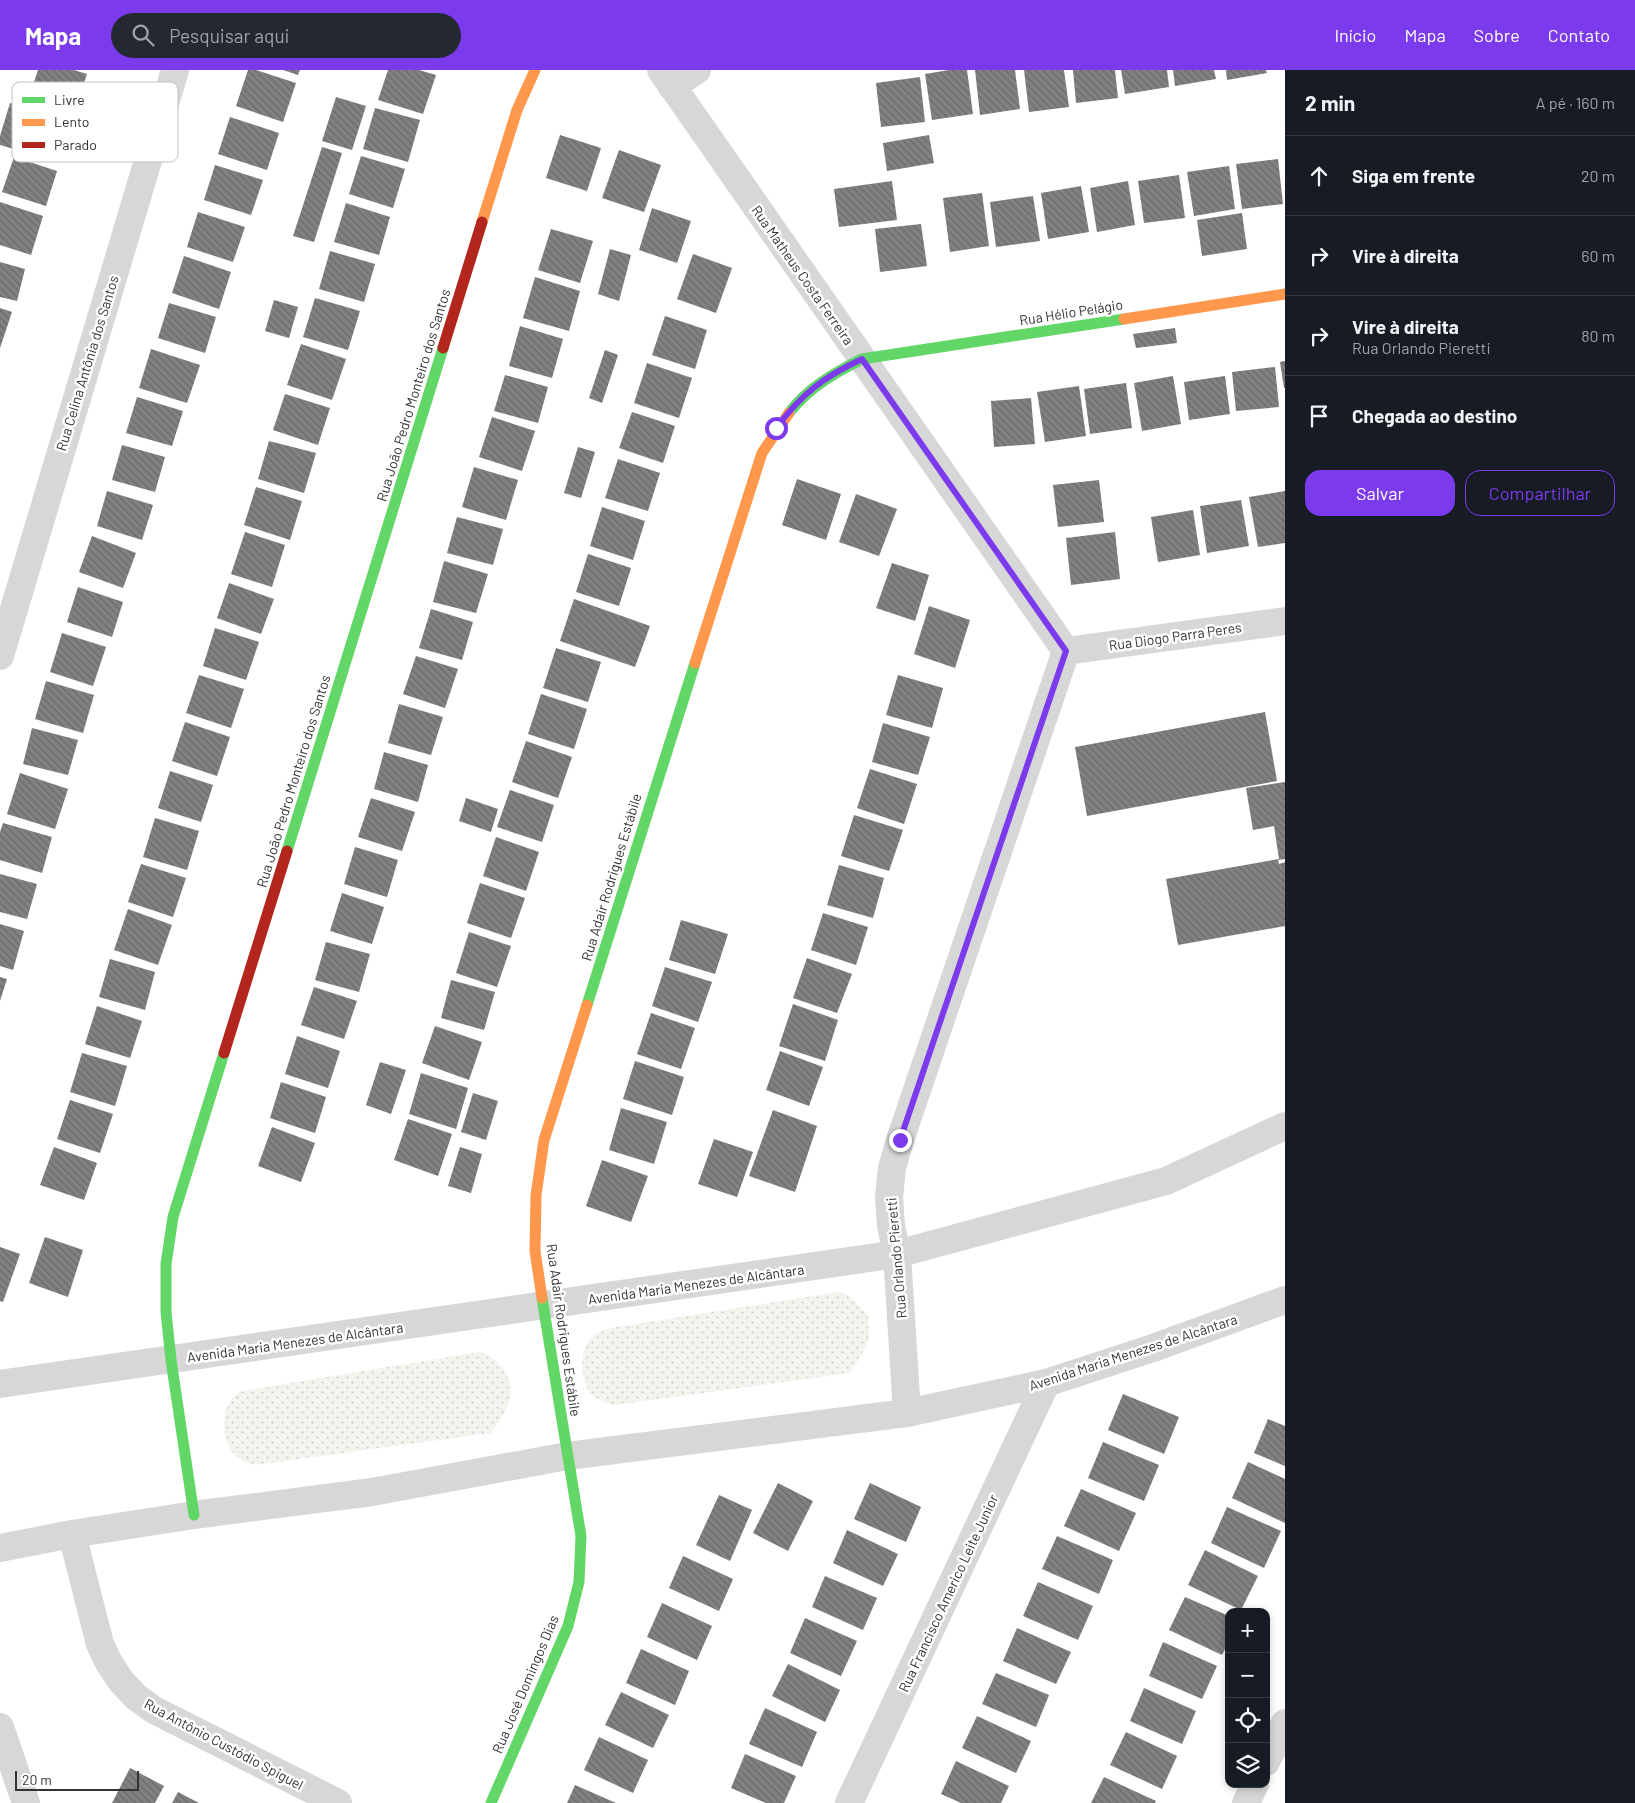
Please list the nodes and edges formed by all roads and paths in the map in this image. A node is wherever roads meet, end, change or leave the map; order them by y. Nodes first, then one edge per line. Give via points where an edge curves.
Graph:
1 (175, 70) edge
2 (535, 70) edge
3 (697, 70) edge
4 (666, 79) edge
5 (171, 82) edge
6 (148, 162) edge
7 (1285, 294) edge
8 (862, 359) junction
9 (1285, 621) edge
10 (1066, 651) junction
11 (0, 656) edge
12 (1285, 1126) edge
13 (897, 1254) junction
14 (1285, 1300) edge
15 (544, 1306) junction
16 (171, 1360) junction
17 (1046, 1383) junction
18 (0, 1384) edge
19 (907, 1414) junction
20 (567, 1456) junction
21 (194, 1515) junction
22 (72, 1534) junction
23 (0, 1548) edge
24 (1285, 1723) edge
25 (0, 1727) edge
26 (1270, 1754) edge
27 (1253, 1788) edge
28 (26, 1803) edge
29 (338, 1803) edge
30 (491, 1803) edge
31 (849, 1803) edge
32 (1246, 1803) edge

1 - 5 street, Rua Celina Antônia dos Santos
2 - 16 street, Rua João Pedro Monteiro dos Santos via 517,110 174,1217 166,1264
3 - 4 street
4 - 8 street, Rua Matheus Costa Ferreira
6 - 11 street, Rua Celina Antônia dos Santos
7 - 8 street, Rua Hélio Pelágio
8 - 10 street, Rua Matheus Costa Ferreira
8 - 15 street, Rua Adair Rodrigues Estábile via 813,387 793,406 762,452 752,479 544,1140 536,1204 536,1251
9 - 10 street, Rua Diogo Parra Peres
10 - 13 street, Rua Orlando Pieretti via 892,1168 889,1197
12 - 13 street, Avenida Maria Menezes de Alcântara via 1166,1181
13 - 15 street, Avenida Maria Menezes de Alcântara
13 - 19 street, Rua Orlando Pieretti
14 - 17 street, Avenida Maria Menezes de Alcântara
15 - 16 street, Avenida Maria Menezes de Alcântara
15 - 20 street, Rua Adair Rodrigues Estábile
16 - 18 street, Avenida Maria Menezes de Alcântara
16 - 21 street, Rua João Pedro Monteiro dos Santos
17 - 19 street, Avenida Maria Menezes de Alcântara
17 - 31 street, Rua Francisco Americo Leite Junior
19 - 20 street, Avenida Maria Menezes de Alcântara
20 - 21 street, Avenida Maria Menezes de Alcântara via 372,1492
20 - 30 street, Rua José Domingos Dias via 581,1536 579,1582 568,1626
21 - 22 street, Avenida Maria Menezes de Alcântara
22 - 23 street, Avenida Maria Menezes de Alcântara
22 - 29 street, Rua Antônio Custódio Spiguel via 100,1644 121,1681 136,1697 154,1710
24 - 26 street
25 - 28 street
27 - 32 street

